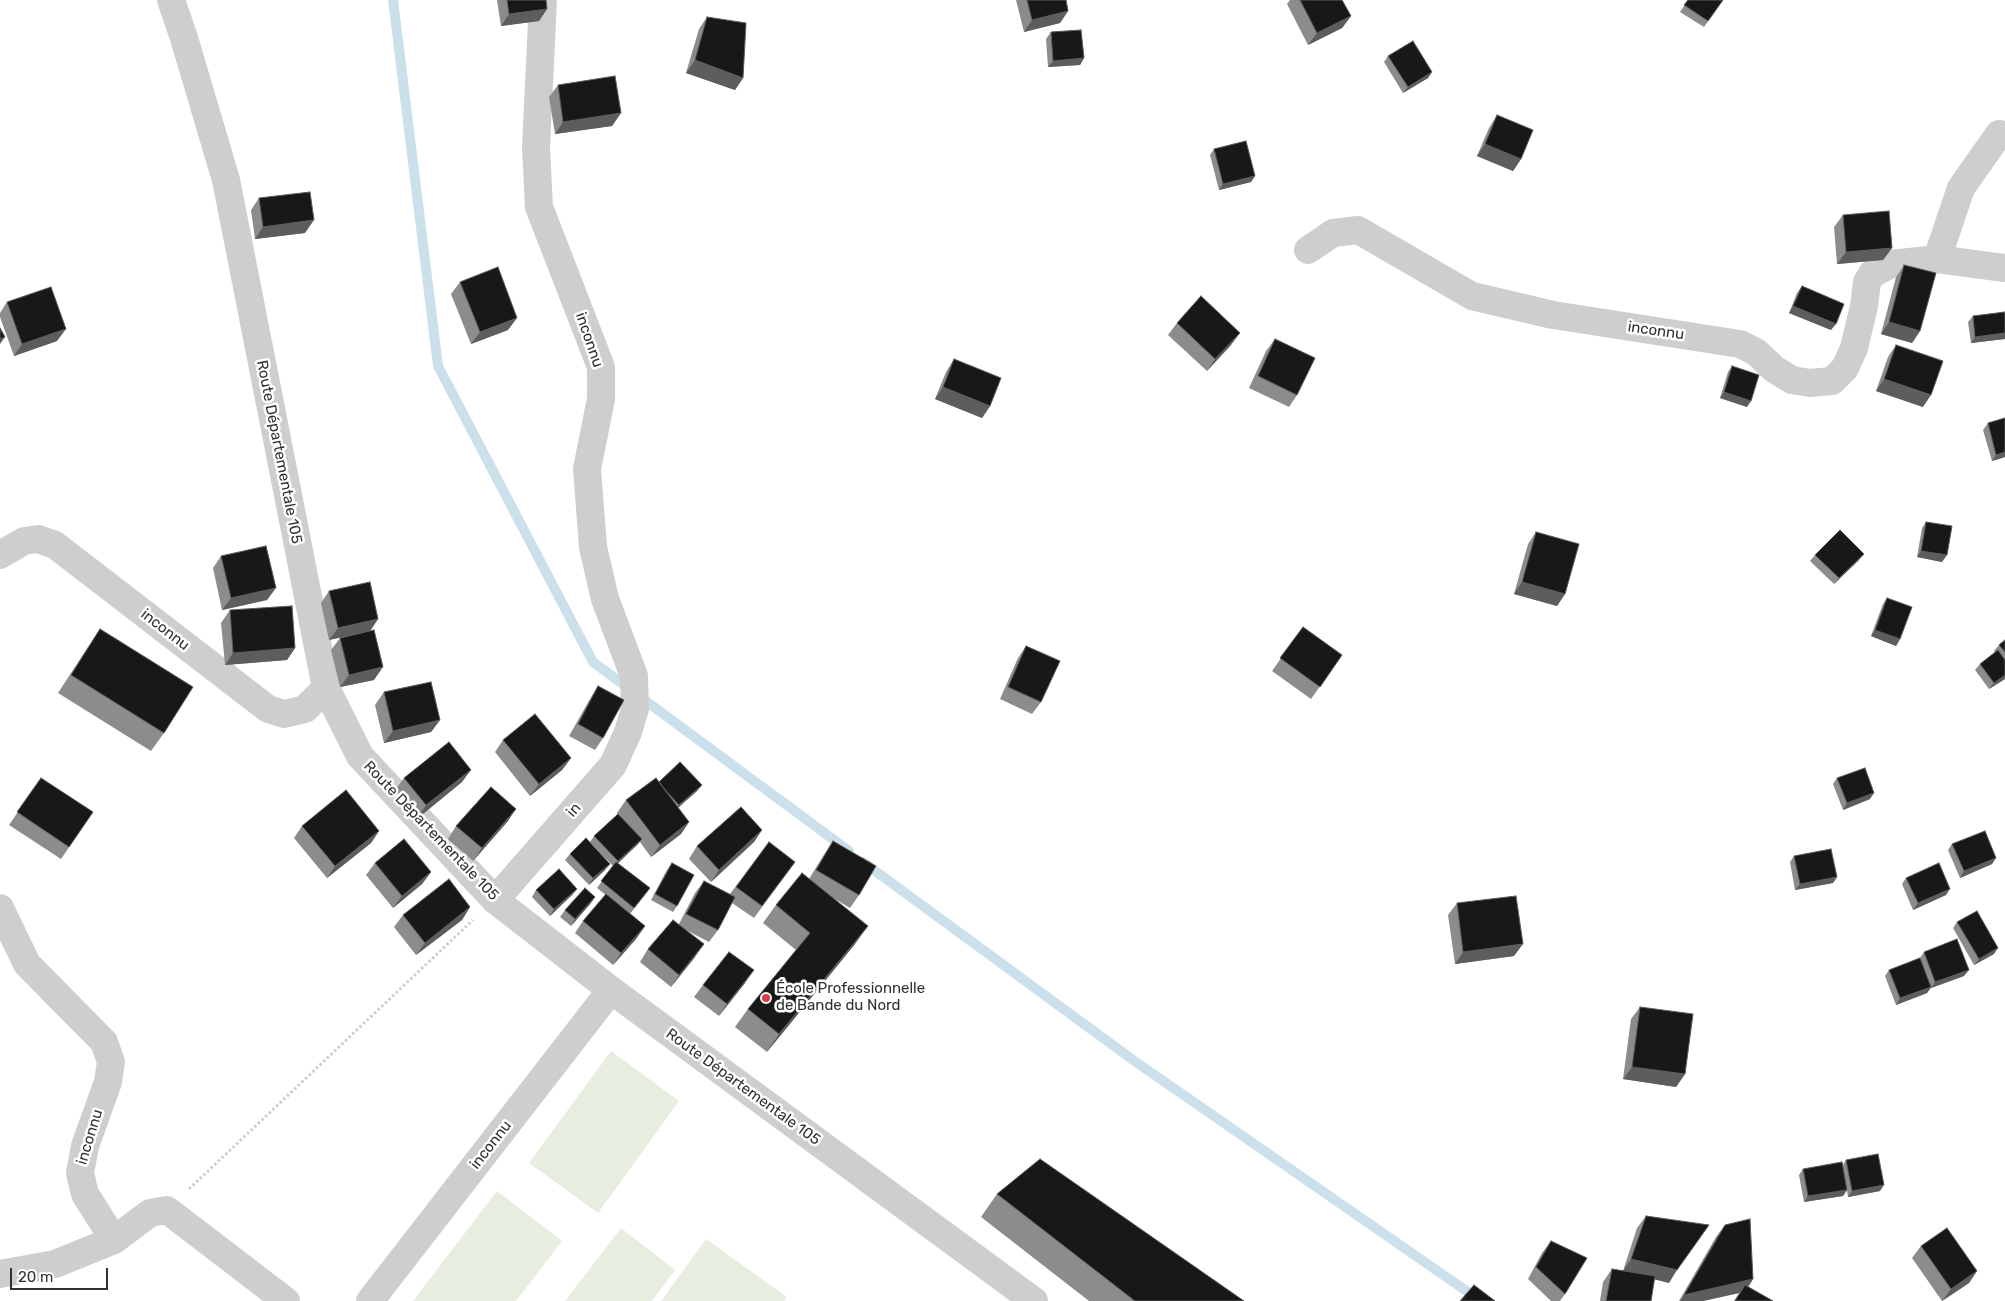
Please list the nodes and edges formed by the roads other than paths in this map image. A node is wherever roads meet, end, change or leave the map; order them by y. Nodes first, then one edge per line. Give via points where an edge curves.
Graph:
1 (171, 0) edge
2 (543, 0) edge
3 (1999, 134) dead end
4 (1308, 250) dead end
5 (1937, 260) junction
6 (2005, 268) edge
7 (0, 554) edge
8 (326, 688) junction
9 (635, 709) joint
10 (495, 900) junction
11 (1, 913) edge
12 (611, 990) junction
13 (114, 1240) junction
14 (0, 1274) edge
15 (286, 1301) edge
16 (370, 1301) edge
17 (1034, 1301) edge

1 - 8 street, Route Départementale 105 via 226,180
2 - 9 street, inconnu via 536,147 539,207 601,367 601,399 587,469 593,547 605,599 634,676
3 - 5 street via 1961,188
4 - 5 street, inconnu via 1333,233 1358,230 1472,296 1552,315 1740,344 1756,352 1792,380 1810,383 1832,381 1845,368 1854,348 1867,282 1872,274 1890,264
5 - 6 street, inconnu
7 - 8 street, inconnu via 24,541 38,539 55,545 268,709 284,714 305,709
8 - 10 street, Route Départementale 105 via 360,756
9 - 10 street, in via 613,765
10 - 12 street, Route Départementale 105
11 - 13 street, inconnu via 27,964 104,1042 111,1062 80,1173 86,1194
12 - 16 street, inconnu
12 - 17 street, Route Départementale 105
13 - 14 street via 55,1264
13 - 15 street via 150,1213 166,1210

